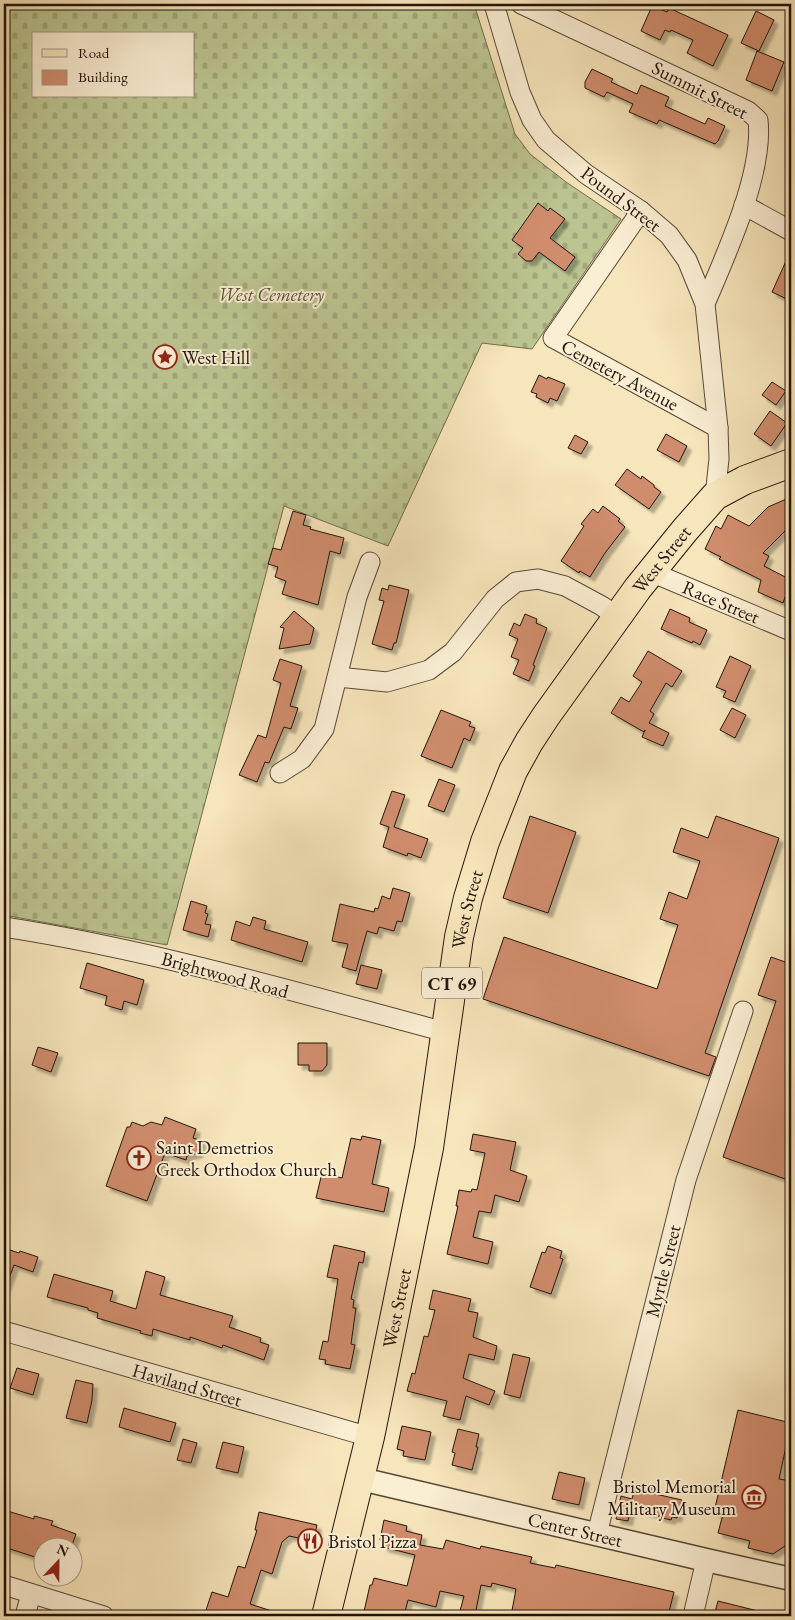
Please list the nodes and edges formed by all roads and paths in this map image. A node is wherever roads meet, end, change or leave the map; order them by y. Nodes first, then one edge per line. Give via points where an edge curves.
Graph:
1 (494, 4) edge
2 (521, 4) edge
3 (744, 205) junction
4 (641, 211) junction
5 (791, 231) edge
6 (705, 304) junction
7 (718, 428) junction
8 (791, 463) edge
9 (715, 496) junction
10 (370, 562) dead end
11 (651, 572) junction
12 (617, 617) junction
13 (791, 631) edge
14 (338, 677) junction
15 (280, 773) dead end
16 (4, 928) edge
17 (743, 1011) dead end
18 (445, 1032) junction
19 (4, 1331) edge
20 (370, 1437) junction
21 (360, 1478) junction
22 (597, 1534) junction
23 (706, 1560) junction
24 (791, 1579) edge
25 (4, 1585) edge
26 (31, 1594) junction
27 (24, 1616) edge
28 (104, 1616) edge
29 (326, 1616) edge
30 (693, 1616) edge

1 - 4 street, Pound Street via 520,92 532,120 546,140 586,174
2 - 3 street, Summit Street via 748,111 758,120 760,133
3 - 5 street
3 - 6 street, Summit Street
4 - 6 street, Pound Street via 668,235 686,260
4 - 7 street, Cemetery Avenue via 553,338
6 - 7 street, Pound Street
7 - 9 street, Pound Street
8 - 9 main road, West Street / CT 69 via 745,480
9 - 11 main road, West Street / CT 69
10 - 14 street via 357,597
11 - 12 main road, West Street / CT 69
11 - 13 street, Race Street
12 - 14 street via 565,586 538,579 516,582 495,599 454,652 428,670 387,682
12 - 18 main road, West Street / CT 69 via 546,716 514,771 485,842 468,898
14 - 15 street via 324,729 302,759
16 - 18 street, Brightwood Road via 62,936 164,958
17 - 22 street, Myrtle Street via 686,1180
18 - 20 main road, West Street / CT 69 via 429,1148
19 - 20 street, Haviland Street
20 - 21 main road, West Street / CT 69
21 - 22 street, Center Street
21 - 29 main road, West Street / CT 69
22 - 23 street, Center Street
23 - 24 street, Center Street
23 - 30 street
25 - 26 street
26 - 27 street
26 - 28 street

